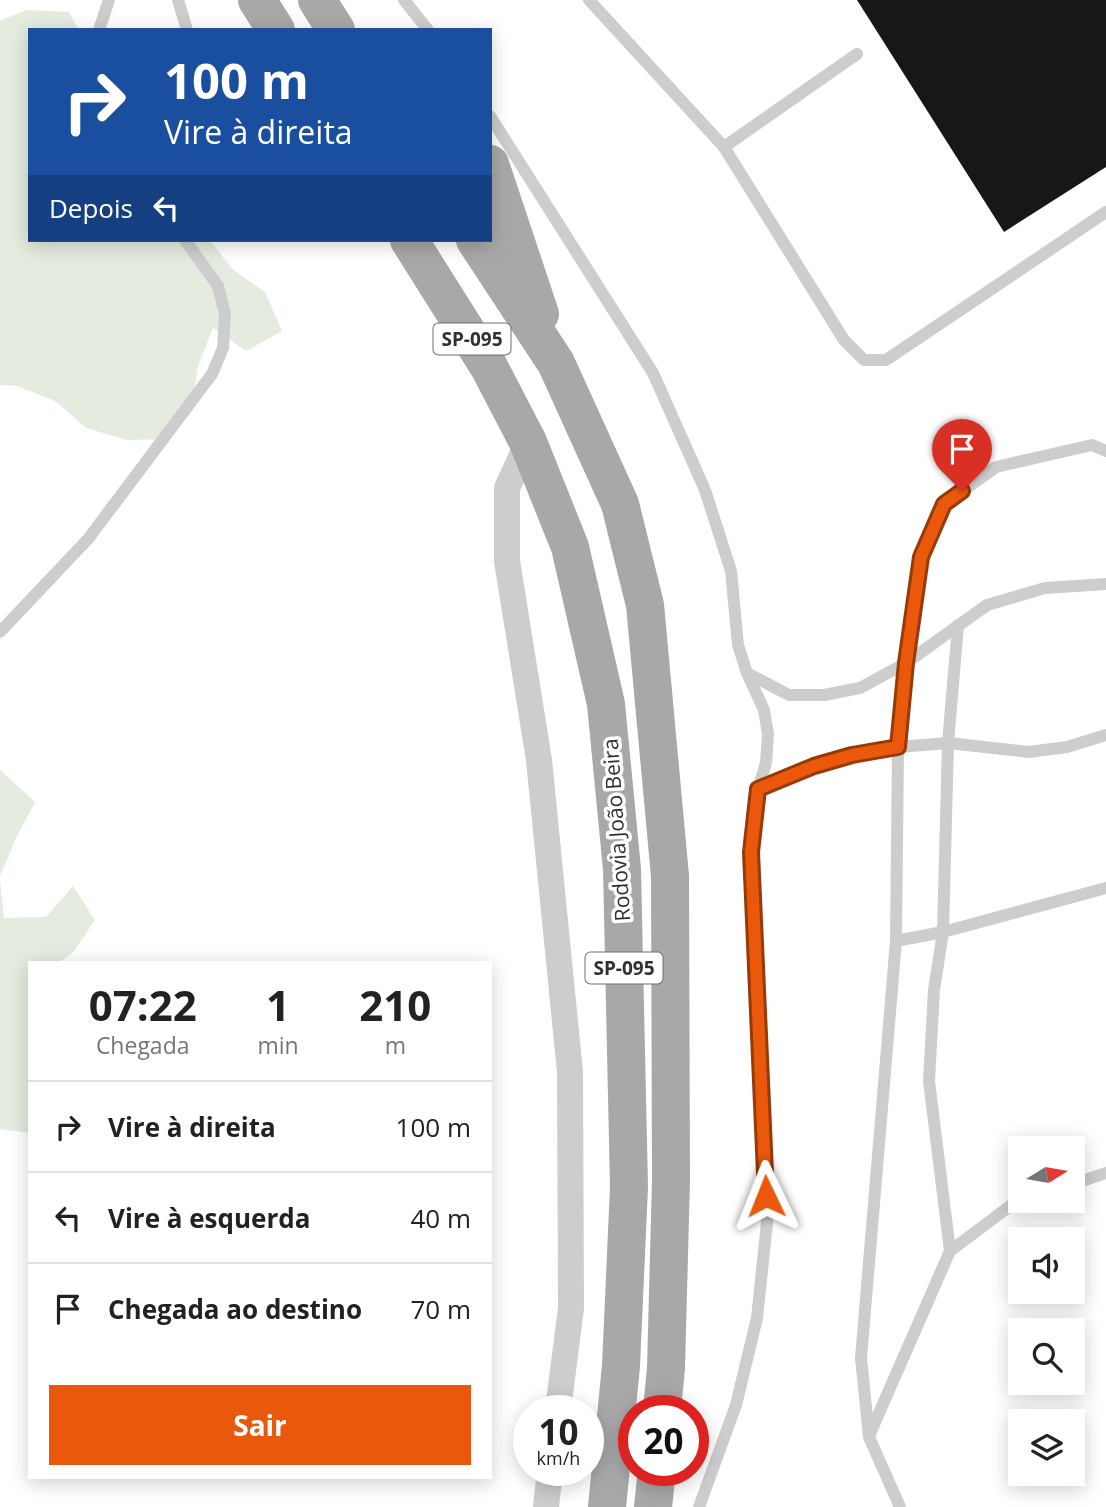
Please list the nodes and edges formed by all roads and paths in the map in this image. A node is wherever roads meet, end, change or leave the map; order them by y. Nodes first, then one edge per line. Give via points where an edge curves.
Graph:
1 (109, 0) edge
2 (177, 0) edge
3 (257, 0) edge
4 (317, 0) edge
5 (404, 0) edge
6 (589, 0) edge
7 (100, 28) edge
8 (186, 28) edge
9 (275, 28) edge
10 (335, 28) edge
11 (426, 28) edge
12 (858, 54) dead end
13 (492, 119) edge
14 (724, 147) junction
15 (492, 170) edge
16 (1106, 212) edge
17 (186, 242) edge
18 (410, 242) edge
19 (476, 242) edge
20 (556, 363) junction
21 (528, 442) junction
22 (1106, 451) edge
23 (1106, 584) edge
24 (958, 625) junction
25 (0, 632) edge
26 (906, 663) junction
27 (747, 673) junction
28 (1106, 735) edge
29 (948, 743) junction
30 (898, 747) junction
31 (758, 789) junction
32 (1106, 888) edge
33 (943, 932) junction
34 (896, 941) junction
35 (1106, 1173) edge
36 (1085, 1180) edge
37 (1008, 1208) edge
38 (950, 1251) junction
39 (560, 1395) edge
40 (663, 1395) edge
41 (869, 1437) junction
42 (548, 1486) edge
43 (655, 1486) edge
44 (546, 1507) edge
45 (607, 1507) edge
46 (653, 1507) edge
47 (699, 1507) edge
48 (900, 1507) edge

1 - 7 lane
2 - 8 lane
3 - 9 main road
4 - 10 main road
5 - 11 lane
6 - 14 lane
12 - 14 lane
13 - 27 lane via 653,373 705,490 731,571 738,645
14 - 16 lane via 844,340 864,360 886,360
15 - 20 main road
17 - 25 lane via 218,285 225,314 223,348 212,374 88,539
18 - 21 main road, Rodovia João Beira / SP-095 via 489,367
19 - 20 main road, SP-095
20 - 40 main road, SP-095 via 620,504 645,605 652,666 670,876 671,1180
21 - 39 street via 507,488 507,561 539,760 569,1072 571,1308
21 - 45 main road, Rodovia João Beira / SP-095 via 570,547 606,704 622,869 629,1187 621,1366
22 - 26 lane via 1092,445 996,467 944,504 921,557
23 - 24 lane via 1045,588 987,606
24 - 26 lane
24 - 29 lane
26 - 27 lane via 860,688 824,695 789,695
26 - 30 lane
27 - 31 lane via 764,710 768,734
28 - 29 lane via 1029,752
29 - 30 lane
29 - 33 lane
30 - 31 lane via 814,766
30 - 34 lane
31 - 47 lane via 751,852 767,1223 757,1318 736,1405
32 - 33 lane
33 - 34 lane
33 - 38 lane via 934,990 929,1081
34 - 41 lane via 861,1358
35 - 36 lane
37 - 38 lane
38 - 41 lane
41 - 48 lane
42 - 44 street
43 - 46 main road

